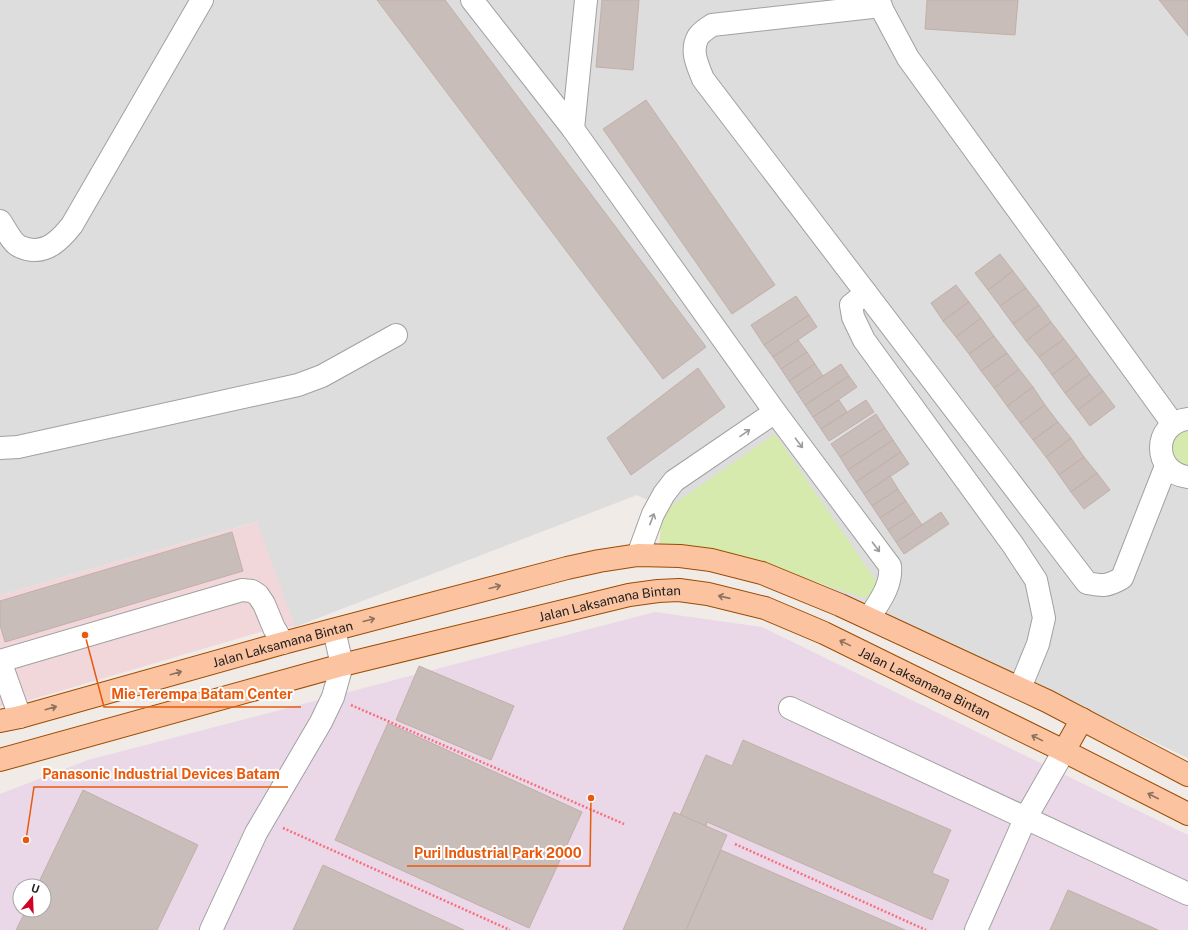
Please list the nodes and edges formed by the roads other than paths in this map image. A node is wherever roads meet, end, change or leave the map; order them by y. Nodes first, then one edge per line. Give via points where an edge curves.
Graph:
1 (202, 0) edge
2 (472, 0) edge
3 (586, 0) edge
4 (879, 3) edge
5 (572, 129) junction
6 (0, 221) edge
7 (866, 293) junction
8 (396, 335) dead end
9 (775, 412) junction
10 (1180, 422) edge
11 (0, 448) edge
12 (1166, 466) junction
13 (1188, 477) edge
14 (638, 555) junction
15 (869, 618) junction
16 (334, 630) junction
17 (283, 642) junction
18 (0, 661) edge
19 (342, 665) junction
20 (1020, 688) junction
21 (790, 708) dead end
22 (10, 719) edge
23 (1082, 719) junction
24 (1064, 751) junction
25 (0, 760) edge
26 (1188, 775) edge
27 (1188, 814) edge
28 (1025, 818) junction
29 (1188, 894) edge
30 (211, 930) edge
31 (976, 930) edge

1 - 6 street via 64,236 42,249 24,248 16,244
2 - 5 street
3 - 5 street
4 - 7 street via 712,24 698,36 695,49 695,60 703,79
4 - 10 street via 908,58
5 - 9 street
7 - 12 street via 1087,583 1103,586 1122,578
7 - 20 street via 851,305 853,317 864,340 1036,580 1044,618 1038,644
8 - 11 street via 322,376 298,385 18,447
14 -> 9 street via 653,514 674,481
9 -> 15 street via 890,566 887,587
10 - 12 street via 1166,431 1162,439 1160,448
12 - 13 street via 1181,477
14 - 15 main road, Jalan Laksamana Bintan via 680,556 730,564 762,573
16 -> 14 main road, Jalan Laksamana Bintan via 567,568
15 - 20 main road, Jalan Laksamana Bintan
16 - 17 main road, Jalan Laksamana Bintan
16 - 19 street
17 - 18 street via 258,595 252,591 242,590
22 -> 17 main road, Jalan Laksamana Bintan
18 - 22 street
24 -> 19 main road, Jalan Laksamana Bintan via 818,630 765,608 714,595 679,590 629,596
19 - 25 main road, Jalan Laksamana Bintan
19 - 30 street via 321,722 256,833
20 - 23 main road, Jalan Laksamana Bintan
21 - 28 street
23 - 24 main road
23 - 26 main road, Jalan Laksamana Bintan
27 -> 24 main road, Jalan Laksamana Bintan
24 - 28 street
28 - 29 street
28 - 31 street

